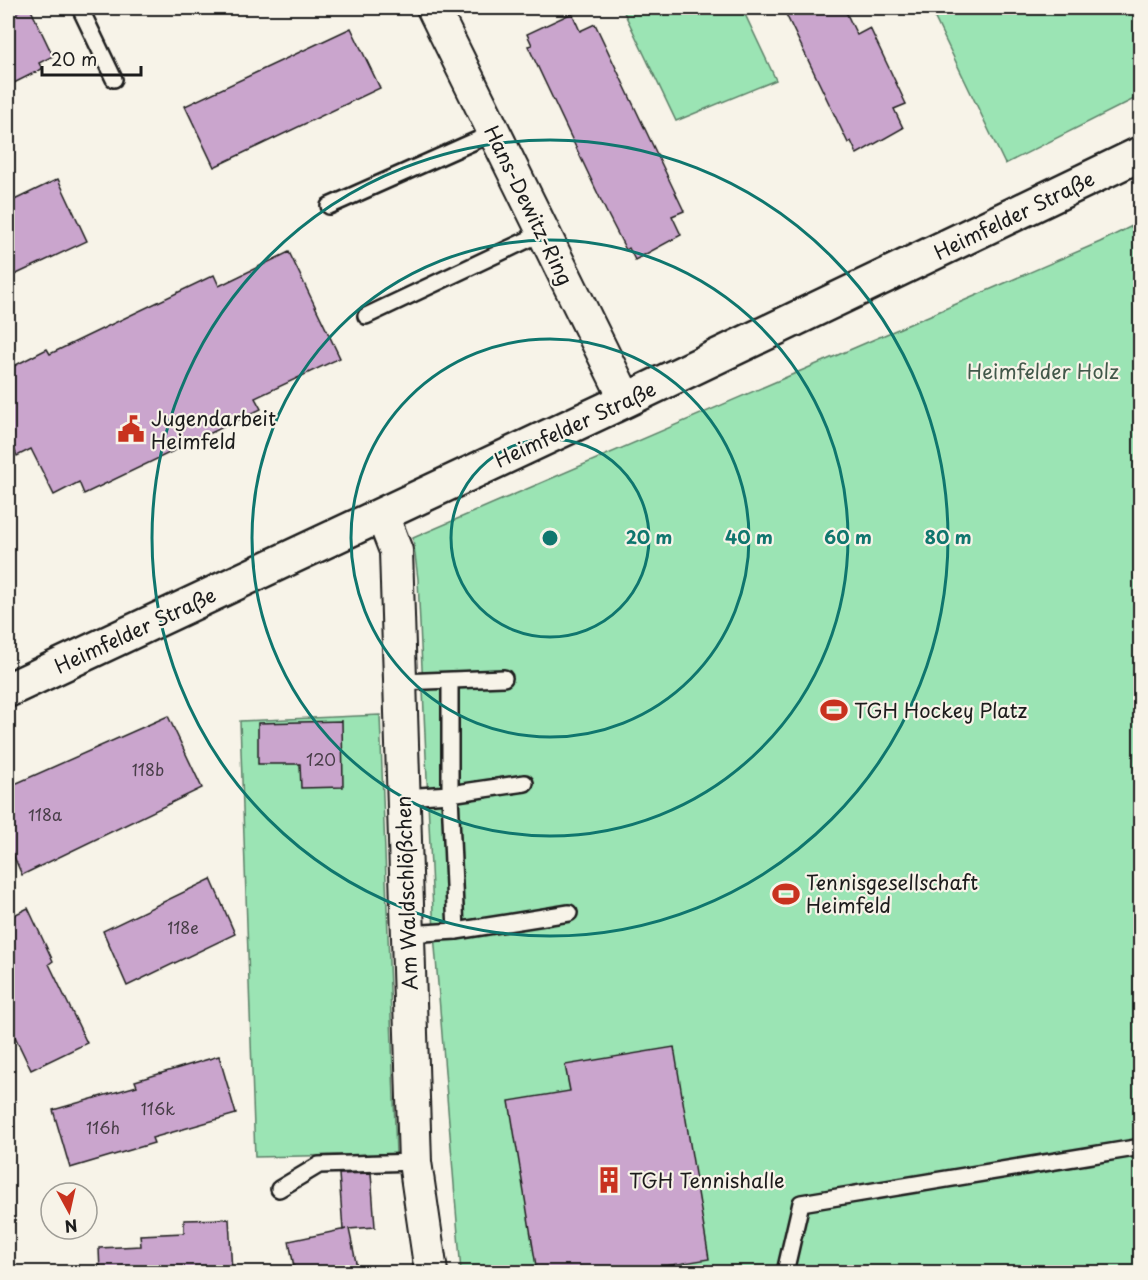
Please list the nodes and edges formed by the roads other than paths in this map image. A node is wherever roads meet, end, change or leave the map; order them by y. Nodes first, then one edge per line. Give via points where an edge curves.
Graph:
1 (80, 8) edge
2 (433, 8) edge
3 (114, 79) dead end
4 (493, 133) junction
5 (1140, 154) edge
6 (329, 206) dead end
7 (542, 232) junction
8 (366, 316) dead end
9 (626, 400) junction
10 (381, 515) junction
11 (504, 678) dead end
12 (400, 682) junction
13 (450, 682) junction
14 (8, 690) edge
15 (525, 783) dead end
16 (450, 794) junction
17 (404, 797) junction
18 (569, 913) dead end
19 (456, 931) junction
20 (407, 934) junction
21 (1135, 1148) dead end
22 (415, 1162) junction
23 (279, 1189) dead end
24 (431, 1272) edge
25 (785, 1272) edge

1 - 3 lane
2 - 4 street, Hans-Dewitz-Ring
4 - 6 lane
4 - 7 street, Hans-Dewitz-Ring
5 - 9 street, Heimfelder Straße
7 - 8 lane
7 - 9 street, Hans-Dewitz-Ring
9 - 10 street, Heimfelder Straße
10 - 12 street, Am Waldschlößchen via 396,551
10 - 14 street, Heimfelder Straße
11 - 13 lane
12 - 13 lane
12 - 17 street, Am Waldschlößchen
13 - 16 lane
15 - 16 lane
16 - 17 lane
16 - 19 lane
17 - 20 street, Am Waldschlößchen
18 - 19 lane
19 - 20 lane
20 - 22 street, Am Waldschlößchen
21 - 25 lane via 801,1203
22 - 23 lane via 319,1165
22 - 24 street, Am Waldschlößchen

